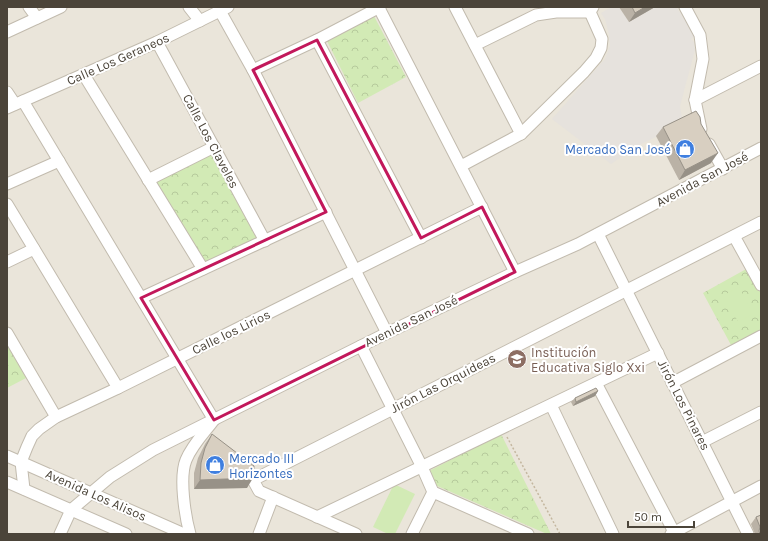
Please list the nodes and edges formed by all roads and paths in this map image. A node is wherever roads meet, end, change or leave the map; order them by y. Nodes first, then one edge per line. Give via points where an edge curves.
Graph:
1 (29, 7) edge
2 (61, 7) edge
3 (189, 7) edge
4 (380, 7) edge
5 (456, 7) edge
6 (685, 7) edge
7 (224, 9) edge
8 (592, 10) edge
9 (37, 18) junction
10 (200, 21) junction
11 (7, 32) edge
12 (317, 40) junction
13 (158, 42) junction
14 (475, 45) junction
15 (761, 66) edge
16 (253, 70) junction
17 (84, 75) junction
18 (7, 92) edge
19 (695, 100) junction
20 (15, 105) edge
21 (521, 134) junction
22 (214, 147) junction
23 (761, 148) edge
24 (58, 161) junction
25 (461, 166) junction
26 (723, 169) junction
27 (148, 180) junction
28 (7, 184) edge
29 (7, 204) edge
30 (482, 207) junction
31 (326, 212) junction
32 (761, 222) edge
33 (598, 234) junction
34 (734, 236) junction
35 (421, 238) junction
36 (265, 241) junction
37 (34, 249) junction
38 (7, 262) edge
39 (203, 270) junction
40 (356, 271) junction
41 (515, 272) junction
42 (761, 285) edge
43 (626, 290) junction
44 (141, 298) junction
45 (7, 332) edge
46 (387, 333) junction
47 (761, 336) edge
48 (361, 346) junction
49 (658, 353) junction
50 (178, 359) junction
51 (672, 382) junction
52 (596, 383) junction
53 (118, 388) junction
54 (551, 405) junction
55 (393, 409) junction
56 (761, 412) edge
57 (56, 417) junction
58 (214, 420) junction
59 (503, 428) junction
60 (702, 442) junction
61 (7, 456) edge
62 (21, 462) junction
63 (422, 467) junction
64 (7, 482) edge
65 (761, 486) edge
66 (24, 489) junction
67 (92, 492) junction
68 (433, 492) junction
69 (273, 497) junction
70 (732, 502) junction
71 (70, 510) junction
72 (317, 517) junction
73 (673, 533) edge
74 (60, 534) edge
75 (126, 534) edge
76 (184, 534) edge
77 (190, 534) edge
78 (259, 534) edge
79 (356, 534) edge
80 (412, 534) edge
81 (528, 534) edge
82 (560, 534) edge
83 (613, 534) edge
84 (748, 534) edge

1 - 9 street
2 - 9 street
3 - 10 street
4 - 12 street
4 - 25 street
5 - 14 street
6 - 19 street via 700,35 703,59
7 - 10 street, Calle Los Geraneos
7 - 16 street
8 - 14 street via 536,16
8 - 21 street via 602,39 596,58
9 - 11 street
10 - 13 street, Calle Los Geraneos
12 - 16 street
12 - 35 street
13 - 17 street, Calle Los Geraneos
13 - 22 street, Calle Los Claveles
14 - 21 street
15 - 19 street
16 - 31 street
17 - 20 street, Calle Los Geraneos
17 - 27 street
18 - 20 street
19 - 26 street via 701,130
20 - 24 street
21 - 25 street
22 - 27 street
22 - 36 street, Calle Los Claveles
23 - 26 street, Avenida San José
24 - 28 street
24 - 44 street
25 - 30 street
26 - 33 street, Avenida San José
27 - 39 street
29 - 37 street
30 - 35 street, Calle los Lirios
30 - 41 street
31 - 36 street
31 - 40 street
32 - 34 street, Jirón Las Orquideas
33 - 41 street, Avenida San José
33 - 43 street, Jirón Los Pinares
34 - 42 street
34 - 43 street, Jirón Las Orquideas
35 - 40 street, Calle los Lirios
36 - 39 street
37 - 38 street
37 - 53 street
39 - 44 street
40 - 46 street
40 - 50 street, Calle los Lirios
41 - 46 street, Avenida San José
43 - 49 street, Jirón Los Pinares
43 - 55 street, Jirón Las Orquideas
44 - 50 street
45 - 57 street
46 - 48 street, Avenida San José
47 - 51 street
48 - 55 street
48 - 58 street, Avenida San José
49 - 51 street, Jirón Los Pinares
49 - 52 street
50 - 53 street, Calle los Lirios
50 - 58 street
51 - 60 street, Jirón Los Pinares
52 - 54 street
52 - 73 street
53 - 57 street, Calle los Lirios
54 - 59 street
54 - 83 street
55 - 63 street
55 - 69 street, Jirón Las Orquideas via 253,480 259,491
56 - 60 street
57 - 62 street, Calle los Lirios via 32,436
58 - 67 street, Avenida San José via 153,450
58 - 77 street via 195,443 185,461 182,481
59 - 63 street
59 - 82 path
60 - 70 street, Jirón Los Pinares
61 - 62 street, Avenida Los Alisos
62 - 66 street, Calle los Lirios
62 - 67 street, Avenida Los Alisos
63 - 68 street
63 - 72 street
64 - 66 street, Avenida Los Alisos
65 - 70 street
66 - 71 street, Avenida Los Alisos
67 - 71 street, Avenida San José
67 - 76 street, Avenida Los Alisos
68 - 80 street
68 - 81 street
69 - 72 street
69 - 78 street
70 - 73 street
70 - 84 street, Jirón Los Pinares
71 - 74 street
71 - 75 street, Avenida Los Alisos
72 - 79 street

